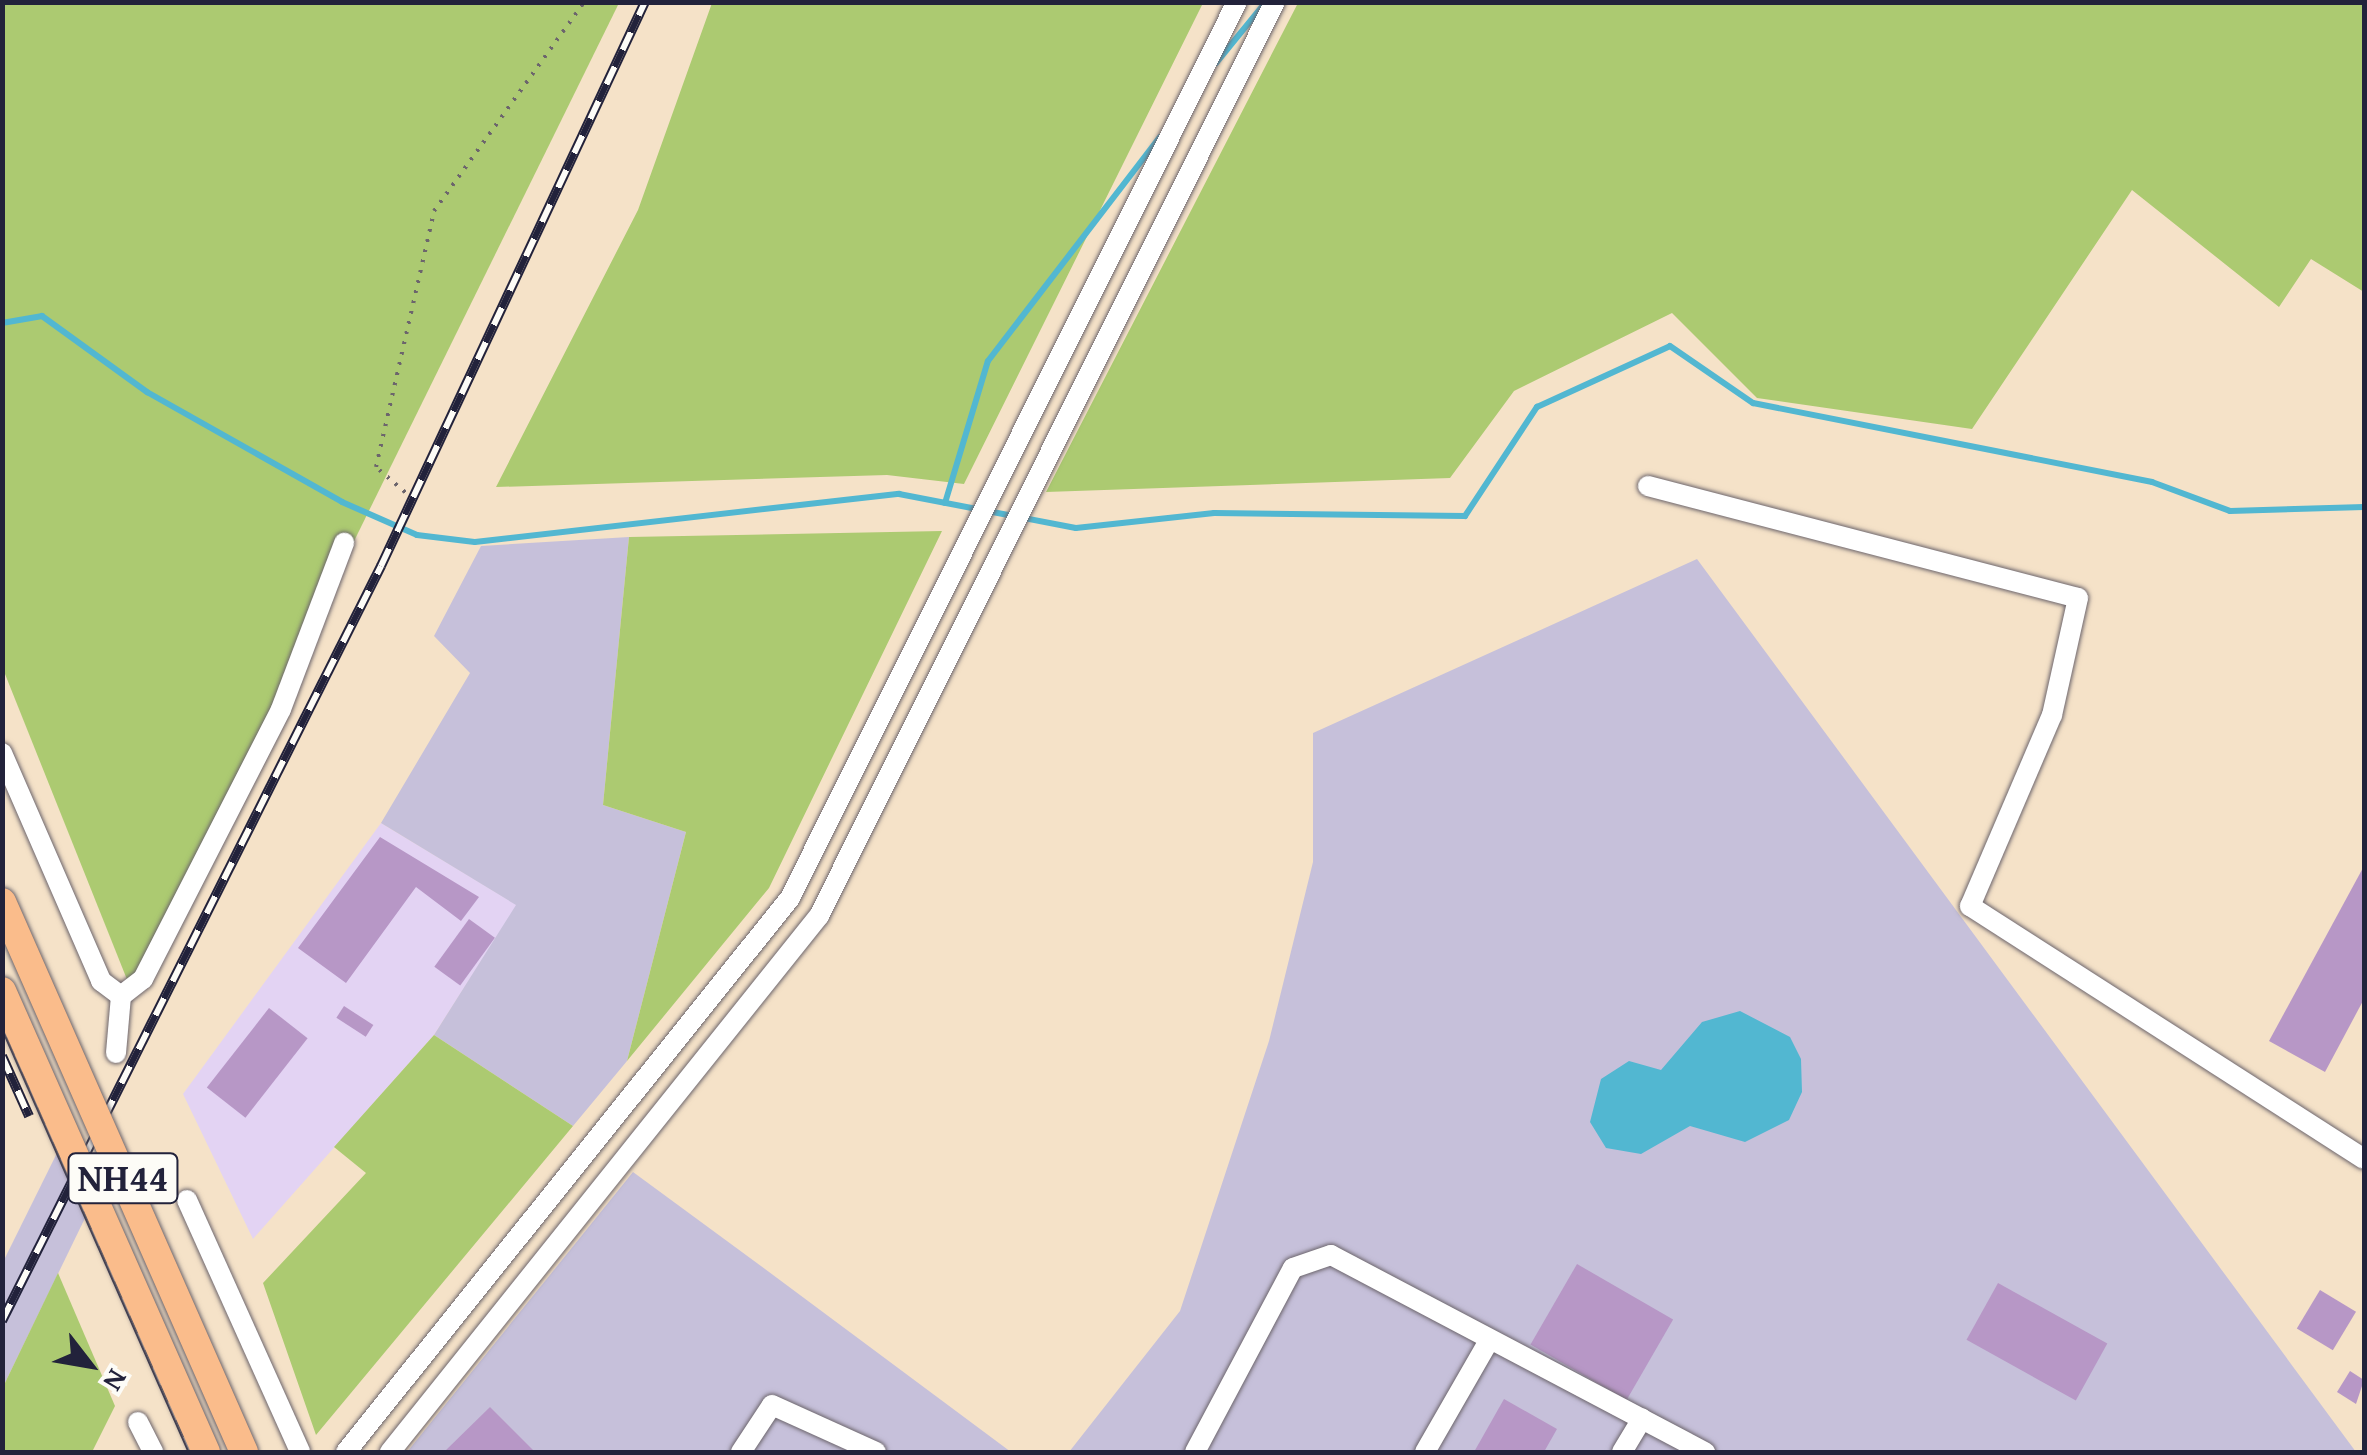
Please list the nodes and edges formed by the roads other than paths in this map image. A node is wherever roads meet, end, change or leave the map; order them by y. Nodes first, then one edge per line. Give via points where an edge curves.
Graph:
1 (1237, 2) edge
2 (1275, 2) edge
3 (1648, 486) dead end
4 (344, 543) dead end
5 (2, 753) edge
6 (2, 902) edge
7 (2, 990) edge
8 (121, 996) junction
9 (116, 1053) dead end
10 (2364, 1159) edge
11 (187, 1200) dead end
12 (1490, 1339) junction
13 (1642, 1419) junction
14 (138, 1422) dead end
15 (153, 1452) edge
16 (206, 1452) edge
17 (244, 1452) edge
18 (300, 1452) edge
19 (346, 1452) edge
20 (390, 1452) edge
21 (742, 1452) edge
22 (876, 1452) edge
23 (1194, 1452) edge
24 (1425, 1452) edge
25 (1622, 1452) edge
26 (1706, 1452) edge

1 - 19 street via 790,898
2 - 20 street via 819,916
3 - 10 street via 2078,598 2052,715 1970,906
4 - 8 street via 281,708 143,979
5 - 8 street via 101,981
6 - 17 highway, NH44, bridge
7 - 16 highway, NH44, bridge
8 - 9 street
11 - 18 street
12 - 13 street
12 - 23 street via 1331,1255 1314,1255 1293,1268
12 - 24 street
13 - 25 street
13 - 26 street
14 - 15 street
21 - 22 street via 772,1405

